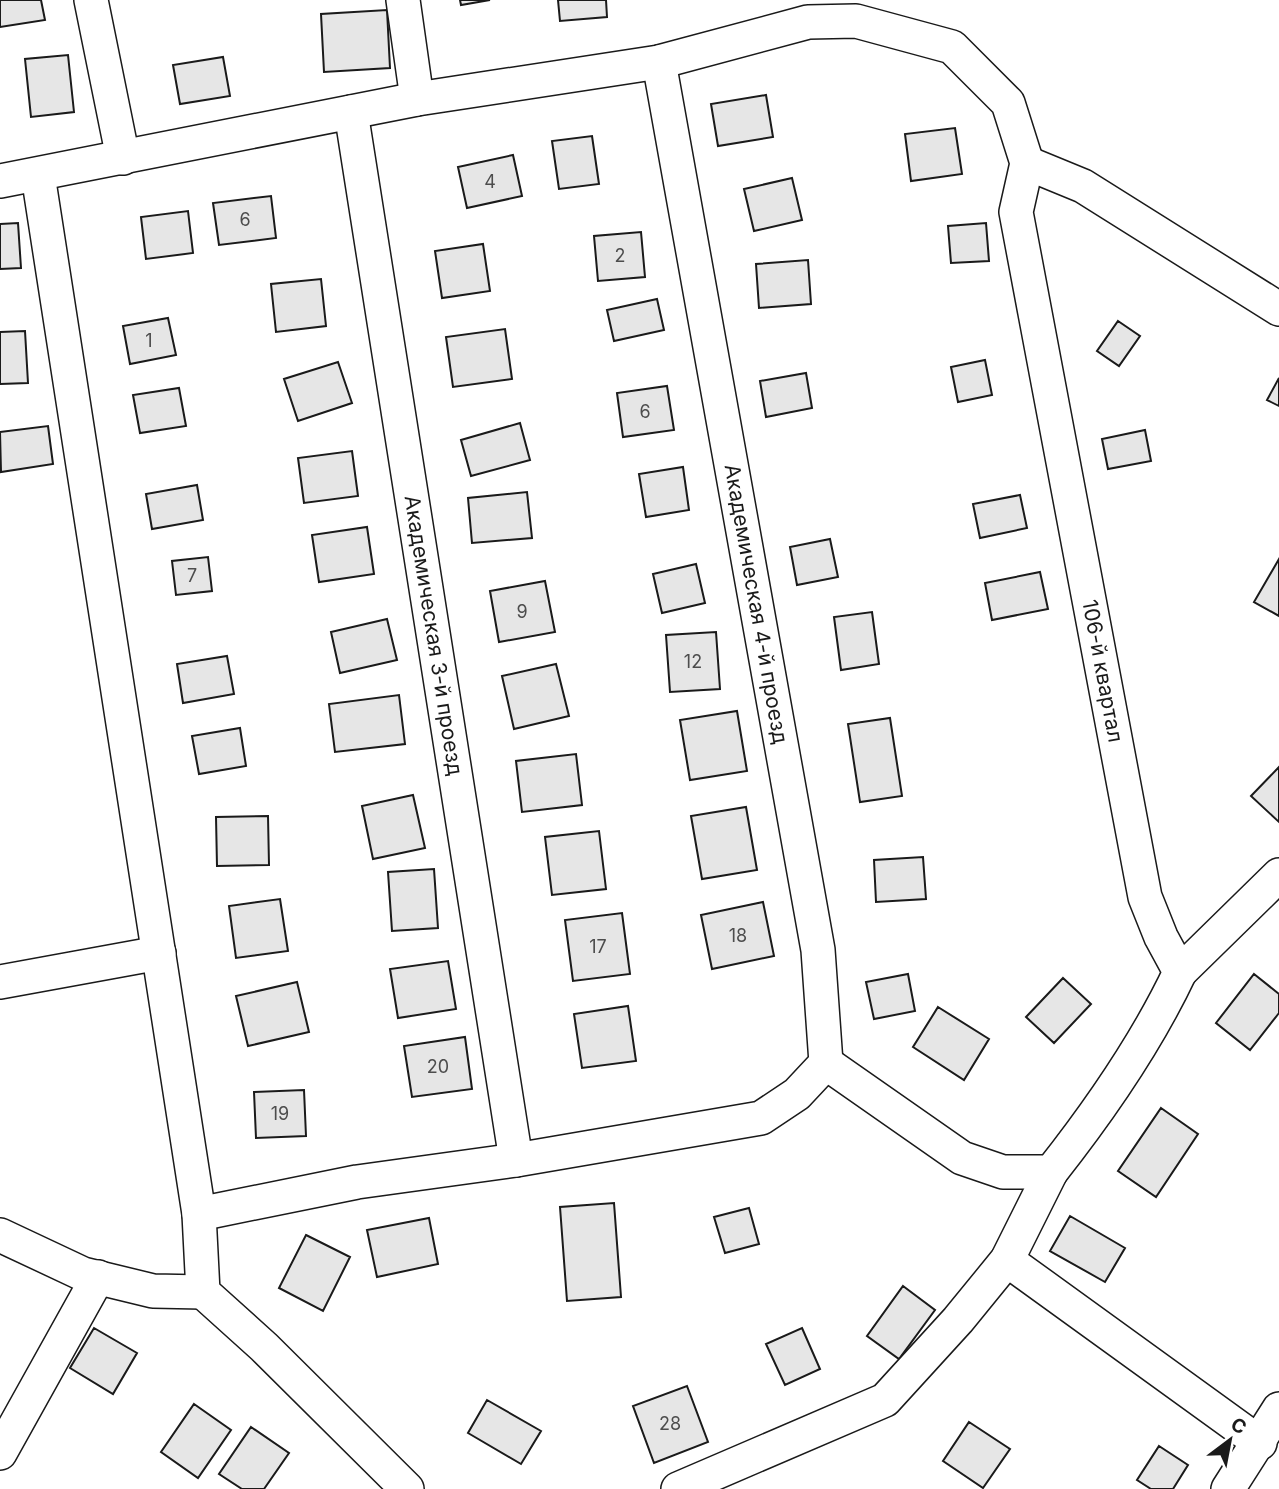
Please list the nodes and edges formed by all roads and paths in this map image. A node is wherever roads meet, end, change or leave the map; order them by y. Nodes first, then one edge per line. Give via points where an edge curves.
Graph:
1 (91, 0) edge
2 (403, 0) edge
3 (659, 62) junction
4 (417, 99) junction
5 (351, 112) junction
6 (122, 158) junction
7 (1027, 163) junction
8 (38, 175) junction
9 (0, 181) edge
10 (1279, 309) edge
11 (1279, 875) edge
12 (159, 953) junction
13 (1180, 972) junction
14 (0, 982) edge
15 (826, 1063) junction
16 (516, 1160) junction
17 (1051, 1172) junction
18 (199, 1214) junction
19 (0, 1235) edge
20 (1007, 1260) junction
21 (98, 1277) junction
22 (203, 1292) junction
23 (1279, 1409) edge
24 (1260, 1443) junction
25 (0, 1453) edge
26 (407, 1489) edge
27 (678, 1489) edge
28 (1228, 1489) edge

1 - 6 street
2 - 4 street
3 - 4 street
3 - 7 street via 808,22 856,21 952,47 1008,103
3 - 15 street, Академическая 4-й проезд via 818,950
4 - 5 street
5 - 6 street
5 - 16 street, Академическая 3-й проезд
6 - 8 street
7 - 10 street via 1083,186
7 - 13 street, 106-й квартал via 1016,212 1145,897
8 - 9 street
8 - 12 street
11 - 13 street
12 - 14 street
12 - 18 street
13 - 17 street via 1099,1111
15 - 16 street via 797,1094 761,1118
15 - 17 street via 962,1158 1003,1172
16 - 18 street via 357,1182
17 - 20 street
18 - 22 street
19 - 21 street
20 - 24 street
20 - 27 street via 885,1401
21 - 22 street via 153,1291
21 - 25 street
22 - 26 street via 264,1346
23 - 24 street
24 - 28 street

